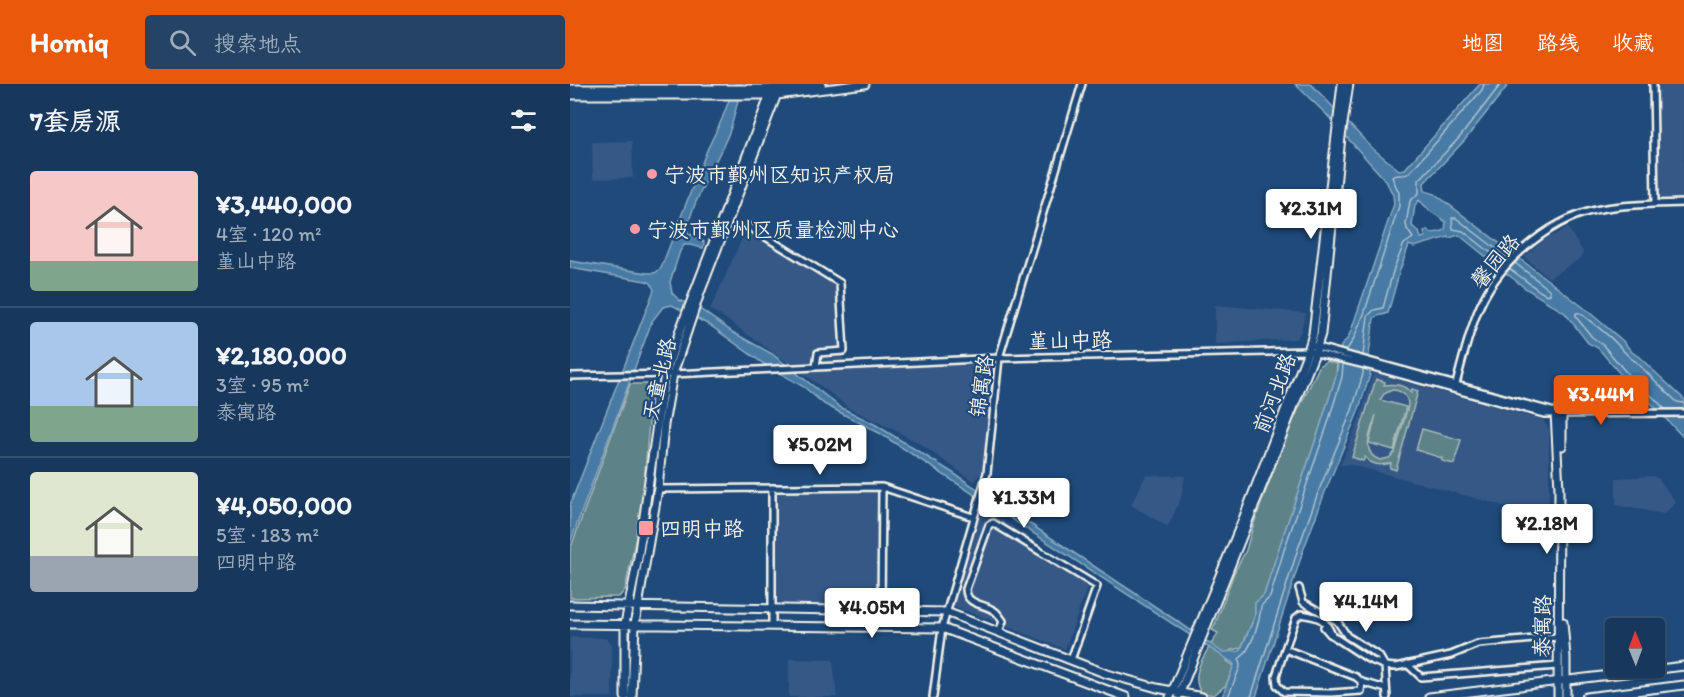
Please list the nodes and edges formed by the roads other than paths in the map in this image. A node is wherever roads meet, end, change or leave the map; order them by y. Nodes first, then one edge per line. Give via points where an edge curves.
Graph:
1 (821, 84) edge
2 (865, 84) edge
3 (1082, 84) edge
4 (1341, 84) edge
5 (1349, 84) edge
6 (1653, 84) edge
7 (670, 89) edge
8 (775, 89) edge
9 (570, 90) edge
10 (570, 95) edge
11 (1343, 100) junction
12 (1684, 203) edge
13 (1655, 204) junction
14 (748, 226) dead end
15 (688, 319) junction
16 (1312, 349) junction
17 (999, 358) junction
18 (1373, 364) junction
19 (816, 367) junction
20 (669, 374) junction
21 (570, 376) edge
22 (1456, 384) junction
23 (1558, 413) junction
24 (1684, 413) edge
25 (882, 487) junction
26 (772, 488) junction
27 (658, 489) junction
28 (973, 517) junction
29 (1299, 588) dead end
30 (570, 605) edge
31 (629, 606) junction
32 (639, 606) junction
33 (772, 609) junction
34 (881, 611) junction
35 (946, 612) junction
36 (570, 624) edge
37 (625, 624) junction
38 (635, 624) junction
39 (772, 626) junction
40 (1324, 627) dead end
41 (942, 628) junction
42 (999, 632) junction
43 (1332, 635) junction
44 (1558, 637) junction
45 (1285, 649) junction
46 (1193, 651) junction
47 (1071, 660) junction
48 (1407, 664) junction
49 (1385, 666) junction
50 (1558, 666) junction
51 (1684, 666) edge
52 (1562, 680) junction
53 (1362, 682) junction
54 (1684, 686) edge
55 (1386, 689) junction
56 (1171, 694) edge
57 (1180, 695) edge
58 (1346, 695) edge
59 (625, 697) edge
60 (632, 697) edge
61 (933, 697) edge
62 (1126, 697) edge
63 (1202, 697) edge
64 (1387, 697) edge
65 (1429, 697) edge
66 (1558, 697) edge
67 (1566, 697) edge
68 (1586, 697) edge

1 - 8 main road
2 - 8 main road
3 - 17 street, 锦寓路
4 - 11 main road, 前河北路
5 - 11 main road, 前河北路
6 - 13 street
7 - 8 main road
7 - 8 main road via 714,95 748,95
7 - 9 main road
7 - 10 main road
8 - 15 main road, 天童北路
8 - 15 main road
11 - 16 main road, 前河北路
12 - 13 street, 馨园路
13 - 22 street, 馨园路 via 1604,208 1578,216 1549,230 1520,252 1481,305
14 - 19 street via 840,283 844,351 818,353
15 - 20 main road, 天童北路
16 - 17 street, 堇山中路
16 - 18 street, 堇山中路
16 - 46 main road, 前河北路
17 - 19 street, 堇山中路
17 - 28 street, 锦寓路 via 987,473
18 - 22 street, 堇山中路
18 - 23 street, 堇山中路 via 1544,414
19 - 20 street, 堇山中路
20 - 21 street, 堇山中路
20 - 27 main road, 天童北路
20 - 31 main road via 657,424
22 - 23 street, 堇山中路
23 - 24 street, 堇山中路
23 - 44 main road, 泰寓路
23 - 52 main road, 泰寓路
25 - 26 street
25 - 28 street
25 - 34 street
26 - 27 street
26 - 33 street
27 - 32 main road, 天童北路
28 - 35 street, 锦寓路
29 - 49 street via 1303,603 1337,621 1347,636 1379,656
30 - 31 main road
31 - 32 main road
31 - 37 main road
32 - 33 main road
32 - 38 main road, 天童北路
33 - 34 main road
33 - 39 street
34 - 35 main road
35 - 41 street, 锦寓路
35 - 42 main road
36 - 37 main road
37 - 38 main road
37 - 59 main road
38 - 39 main road
38 - 60 main road, 天童北路
39 - 41 main road
40 - 43 street
41 - 61 street, 锦寓路
41 - 62 main road
42 - 47 main road
42 - 47 street via 1003,621 995,611 966,596 989,525 993,523 1097,586
43 - 45 street via 1328,624 1317,616 1301,614
43 - 49 street
44 - 48 street via 1478,644 1451,655
44 - 50 main road, 泰寓路
45 - 53 street
45 - 58 street via 1276,676 1277,685 1284,692
46 - 56 main road, 前河北路
46 - 57 main road, 前河北路
47 - 56 main road
48 - 49 street
48 - 50 street via 1420,677
49 - 55 street
50 - 52 main road, 泰寓路
51 - 52 main road
52 - 65 main road
52 - 66 main road, 泰寓路
52 - 67 main road, 泰寓路
53 - 55 street
53 - 58 street via 1361,691
54 - 68 main road
55 - 64 street
56 - 57 main road
57 - 63 main road

